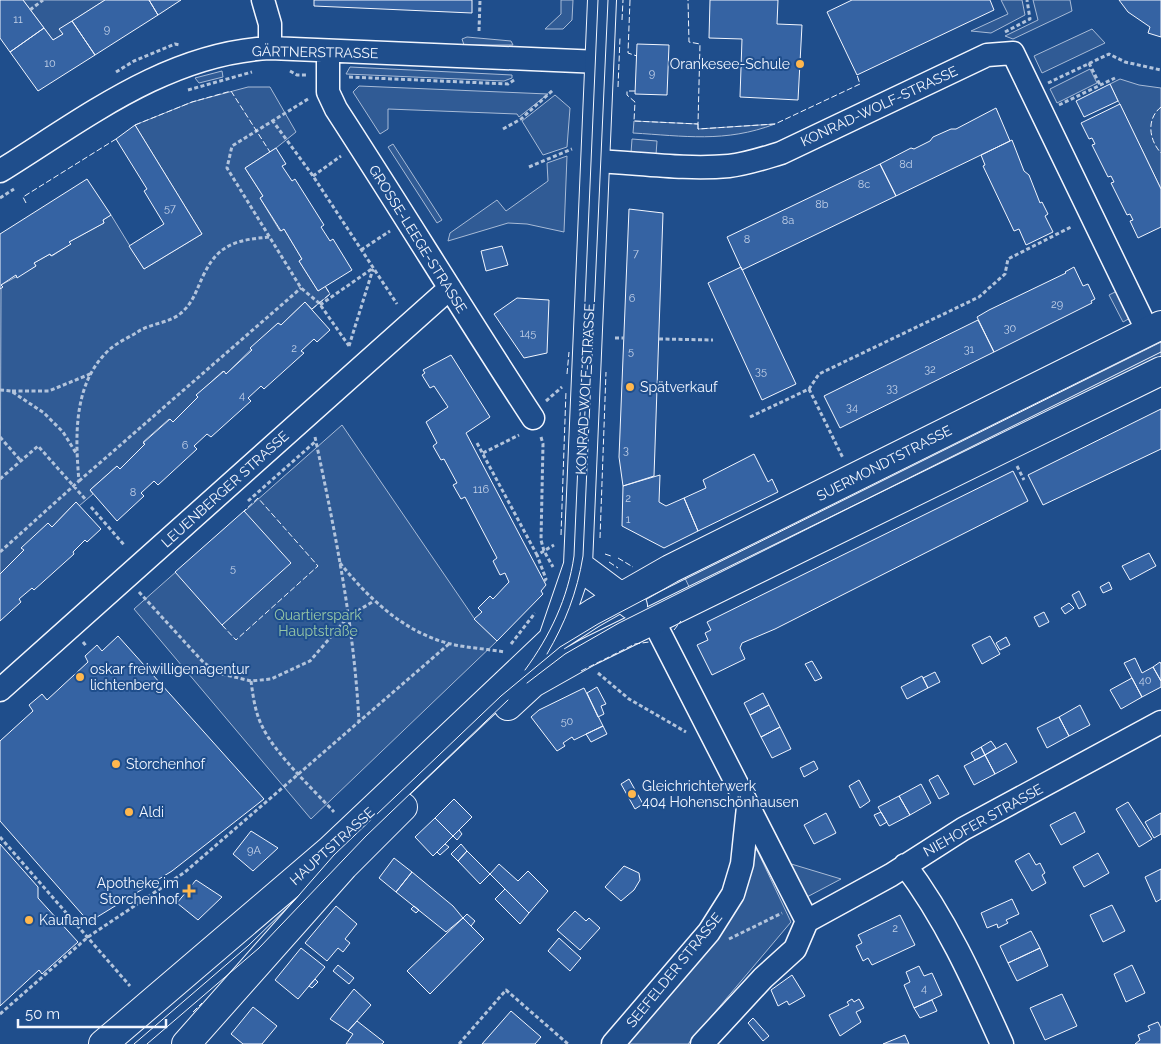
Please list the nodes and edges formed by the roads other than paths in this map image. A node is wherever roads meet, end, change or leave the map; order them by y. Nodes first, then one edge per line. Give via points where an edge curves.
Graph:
1 (263, 0) edge
2 (602, 0) edge
3 (270, 48) junction
4 (328, 51) junction
5 (1013, 53) joint
6 (600, 62) junction
7 (584, 155) junction
8 (0, 171) edge
9 (450, 288) junction
10 (1155, 328) edge
11 (1161, 370) edge
12 (526, 427) road end
13 (566, 568) junction
14 (620, 596) junction
15 (653, 620) junction
16 (553, 639) junction
17 (539, 679) junction
18 (0, 690) edge
19 (1161, 722) edge
20 (748, 807) junction
21 (337, 858) junction
22 (905, 865) junction
23 (803, 913) junction
24 (103, 1044) edge
25 (186, 1044) edge
26 (613, 1044) edge
27 (702, 1044) edge
28 (1002, 1044) edge

1 - 3 street via 270,24
2 - 6 main road, KONRAD-WOLF-STRASSE
3 - 4 street, GÄRTNERSTRASSE
3 - 8 street, GÄRTNERSTRASSE via 192,63 142,84 88,114
4 - 6 street, GÄRTNERSTRASSE
4 - 9 street, GROSSE-LEEGE-STRASSE via 328,92 336,109
5 - 7 street, KONRAD-WOLF-STRASSE via 987,55 781,153 756,161 706,166
5 - 10 street, SUERMONDTSTRASSE
6 - 7 main road, KONRAD-WOLF-STRASSE
7 - 13 main road, KONRAD-WOLF-STRASSE via 586,373
9 - 12 street, GROSSE-LEEGE-STRASSE
9 - 18 street, LEUENBERGER STRASSE
10 - 14 main road, SUERMONDTSTRASSE
11 - 15 main road
13 - 14 main road
13 - 16 main road, HAUPTSTRASSE
14 - 15 main road
14 - 16 main road, HAUPTSTRASSE
15 - 17 main road, HAUPTSTRASSE
15 - 20 street
16 - 17 main road, HAUPTSTRASSE
16 - 21 main road, HAUPTSTRASSE
17 - 21 main road, HAUPTSTRASSE
19 - 22 street, NIEHOFER STRASSE via 963,829
20 - 23 street
20 - 26 street, SEEFELDER STRASSE via 742,864 733,894 709,932
21 - 24 main road, HAUPTSTRASSE
21 - 25 main road, HAUPTSTRASSE
22 - 23 street, NIEHOFER STRASSE
22 - 28 street via 945,926
23 - 27 street via 795,949 763,978

